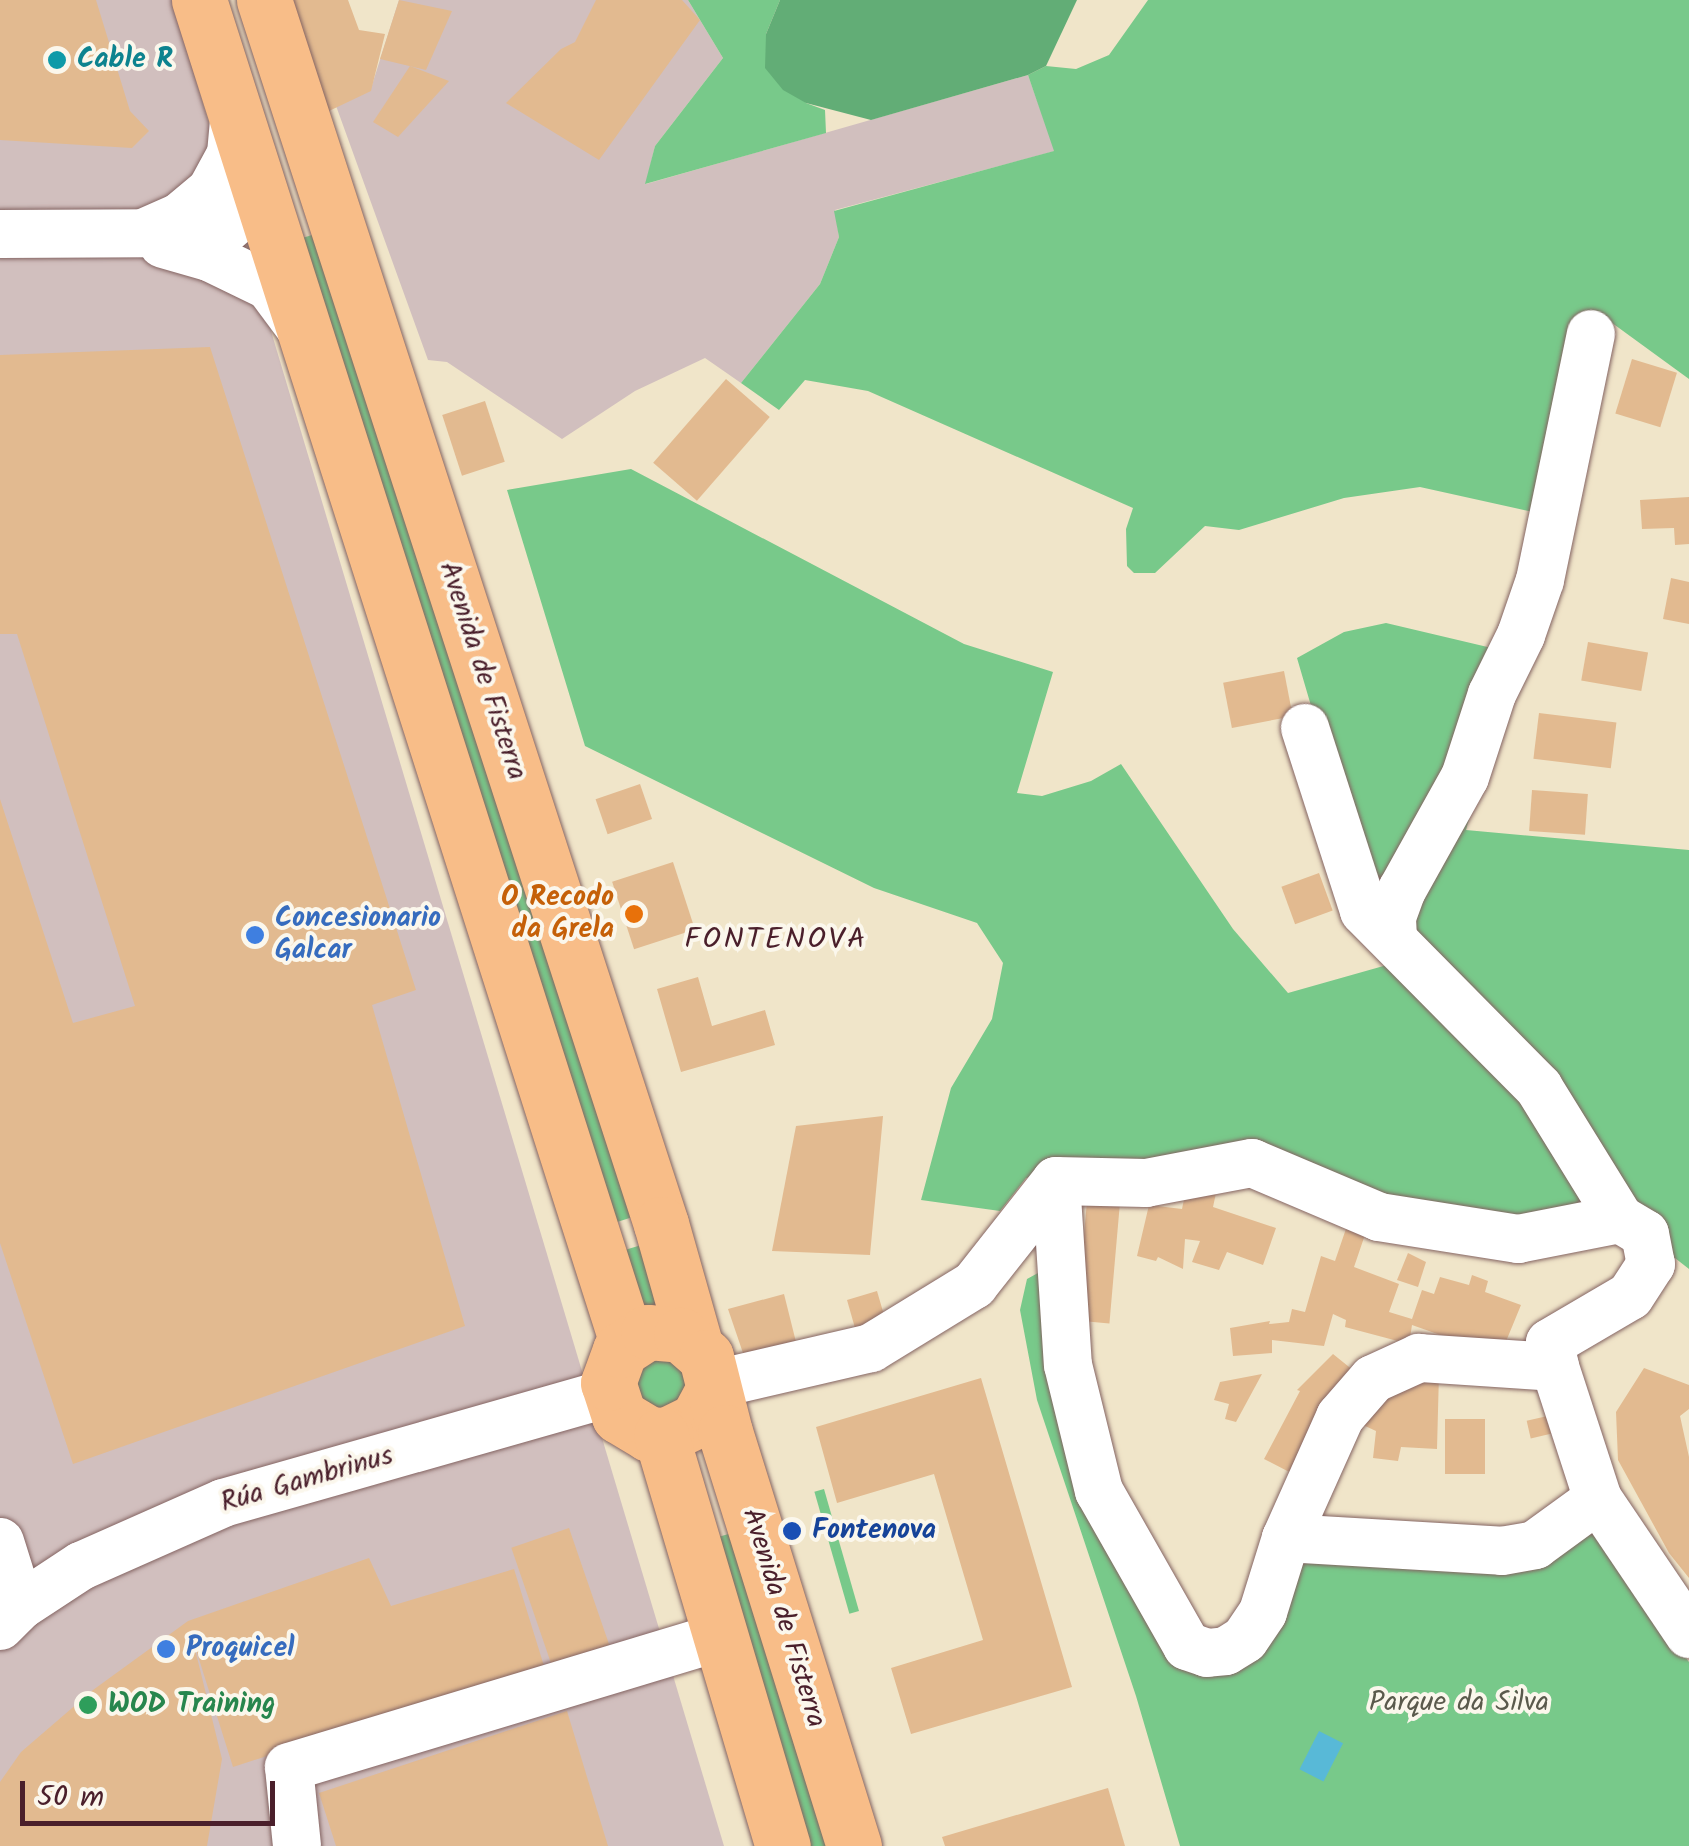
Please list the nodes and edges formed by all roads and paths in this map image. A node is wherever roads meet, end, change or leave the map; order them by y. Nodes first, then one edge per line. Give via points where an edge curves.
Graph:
1 (199, 0) edge
2 (232, 0) edge
3 (264, 0) edge
4 (235, 110) junction
5 (258, 184) junction
6 (0, 234) edge
7 (136, 237) junction
8 (1591, 334) dead end
9 (305, 336) junction
10 (1304, 728) dead end
11 (1393, 938) junction
12 (1056, 1181) junction
13 (1620, 1219) junction
14 (1554, 1367) junction
15 (619, 1368) junction
16 (707, 1373) junction
17 (661, 1435) junction
18 (1598, 1499) junction
19 (1286, 1538) junction
20 (0, 1542) edge
21 (10, 1616) edge
22 (1689, 1634) edge
23 (718, 1637) junction
24 (298, 1846) edge
25 (784, 1846) edge
26 (854, 1846) edge

1 - 4 main road
2 - 5 main road via 264,103 267,158
3 - 16 main road, Avenida de Fisterra
4 - 5 main road
4 - 7 street via 231,154 212,190 181,216
5 - 7 street via 246,212 228,228
5 - 9 main road
6 - 7 street
7 - 9 street via 209,256 269,286
8 - 11 street via 1540,580 1492,694 1466,778 1402,890
9 - 15 main road
10 - 11 street via 1364,911
11 - 13 street via 1539,1088
12 - 13 street via 1146,1183 1252,1162 1379,1217 1518,1239
12 - 16 street via 974,1284 871,1348
12 - 19 street via 1068,1365 1099,1491 1187,1646 1226,1651 1245,1640 1263,1612
13 - 14 street via 1645,1234 1651,1264 1630,1296 1550,1343
14 - 18 street
14 - 19 street via 1419,1358 1373,1379 1340,1418
15 - 16 main road via 648,1332 664,1330
15 - 17 main road via 620,1416
15 - 21 street, Rúa Gambrinus via 143,1535 81,1566
16 - 17 main road via 697,1420
16 - 26 main road, Avenida de Fisterra
17 - 23 main road
18 - 19 street via 1535,1544 1502,1551
18 - 22 street
20 - 21 street, Rúa Gambrinus
23 - 24 street via 289,1767
23 - 25 main road

